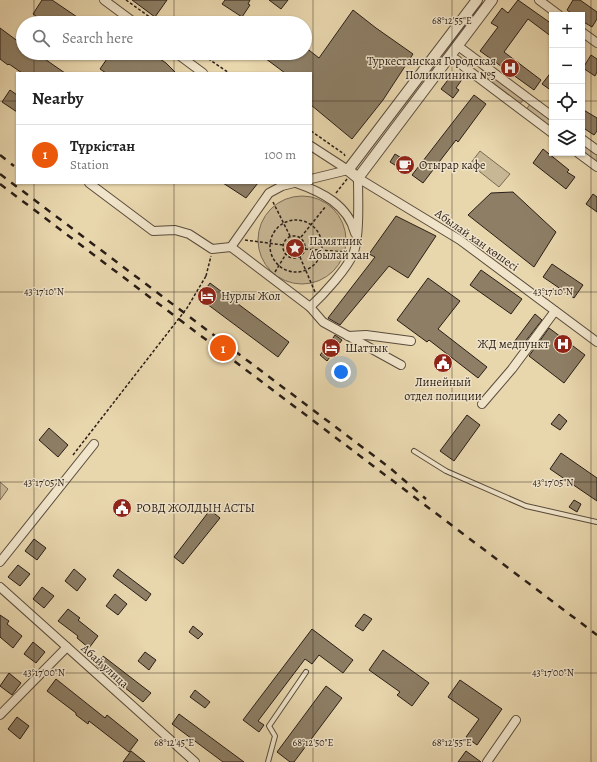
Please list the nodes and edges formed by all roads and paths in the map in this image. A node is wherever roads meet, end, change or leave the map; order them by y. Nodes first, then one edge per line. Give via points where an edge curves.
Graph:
1 (104, 0) edge
2 (126, 0) edge
3 (477, 0) edge
4 (492, 0) edge
5 (539, 0) edge
6 (555, 12) edge
7 (126, 16) edge
8 (148, 16) edge
9 (585, 34) edge
10 (596, 40) edge
11 (458, 46) junction
12 (450, 56) junction
13 (185, 60) edge
14 (210, 60) edge
15 (202, 72) edge
16 (227, 72) edge
17 (549, 114) edge
18 (549, 131) edge
19 (312, 132) edge
20 (585, 141) edge
21 (312, 147) edge
22 (597, 150) edge
23 (345, 156) dead end
24 (582, 156) edge
25 (597, 167) edge
26 (348, 170) junction
27 (358, 178) junction
28 (312, 179) edge
29 (90, 184) edge
30 (291, 184) edge
31 (298, 184) edge
32 (269, 193) junction
33 (284, 224) junction
34 (290, 236) junction
35 (237, 239) junction
36 (356, 240) junction
37 (270, 243) junction
38 (283, 246) junction
39 (231, 247) junction
40 (212, 249) junction
41 (305, 249) junction
42 (321, 250) junction
43 (353, 253) junction
44 (286, 254) junction
45 (300, 257) junction
46 (279, 266) junction
47 (305, 270) junction
48 (274, 273) dead end
49 (319, 299) junction
50 (310, 307) junction
51 (555, 311) junction
52 (347, 336) junction
53 (411, 341) dead end
54 (597, 342) edge
55 (401, 365) dead end
56 (482, 404) dead end
57 (94, 444) dead end
58 (414, 451) dead end
59 (73, 455) dead end
60 (597, 522) edge
61 (0, 562) edge
62 (0, 587) edge
63 (67, 647) junction
64 (306, 672) dead end
65 (0, 715) edge
66 (516, 720) dead end
67 (195, 762) edge
68 (268, 762) edge
69 (487, 762) edge

1 - 7 street
2 - 8 path
3 - 26 street
4 - 11 street
5 - 6 street
9 - 10 street
11 - 12 street
11 - 17 street
12 - 18 street
12 - 27 street
13 - 15 street
14 - 16 path
19 - 23 path
20 - 22 street
21 - 26 street
24 - 25 street
26 - 27 street
26 - 28 street
27 - 36 street
27 - 51 street, Абылай хан көшесі via 460,240
29 - 40 street via 153,231 175,230 188,234
30 - 32 street
31 - 36 street via 316,190 344,210 353,226
32 - 33 path
32 - 35 street
33 - 34 path
33 - 37 path via 277,228
33 - 42 path via 297,221 310,225 319,235
34 - 38 path via 284,240
34 - 41 path via 301,237
35 - 37 path
35 - 39 street
36 - 43 street
37 - 38 path
37 - 46 path via 271,255
38 - 44 path
39 - 40 street
39 - 50 street
40 - 59 path, bridge via 206,276 187,308
41 - 42 path
41 - 45 path
42 - 43 path
42 - 47 path via 317,260
43 - 49 street via 336,280
44 - 45 path via 292,258
44 - 46 path
45 - 47 path
46 - 47 path via 294,272
46 - 48 path
47 - 49 path
49 - 50 street
50 - 52 street via 323,322
51 - 54 street, Абылай хан көшесі
51 - 56 street
52 - 53 street via 366,335
52 - 55 street
57 - 61 street
58 - 60 lane via 446,471 526,506
62 - 63 street, Абай улица
63 - 65 street
63 - 67 street, Абай улица
64 - 68 lane via 269,726 275,736
66 - 69 street

